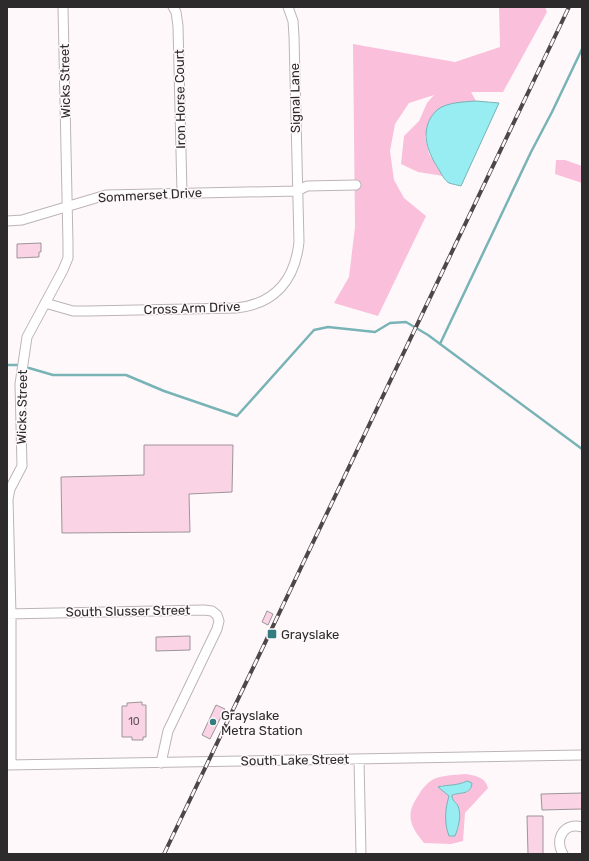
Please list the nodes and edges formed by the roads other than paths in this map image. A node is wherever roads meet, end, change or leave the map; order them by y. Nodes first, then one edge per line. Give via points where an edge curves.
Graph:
1 (63, 7) edge
2 (173, 7) edge
3 (288, 7) edge
4 (356, 184) dead end
5 (297, 191) junction
6 (182, 193) junction
7 (68, 205) junction
8 (7, 221) edge
9 (45, 303) junction
10 (9, 614) edge
11 (582, 755) edge
12 (359, 759) junction
13 (161, 763) junction
14 (9, 765) edge
15 (582, 827) edge
16 (361, 854) edge
17 (563, 854) edge

1 - 7 street, Wicks Street
2 - 6 street, Iron Horse Court via 178,26
3 - 5 street, Signal Lane via 293,21 294,36
4 - 5 street, Sommerset Drive via 307,186
5 - 6 street, Sommerset Drive
5 - 9 street, Cross Arm Drive via 299,242 294,269 282,288 263,301 236,308 88,311 73,311
6 - 7 street, Sommerset Drive via 106,194
7 - 8 street, Sommerset Drive via 22,220
7 - 9 street, Wicks Street via 68,258
9 - 10 street, Wicks Street via 27,337 20,384 22,466 10,489 8,500
10 - 13 street, South Slusser Street via 204,610 217,615 219,621 210,643 168,731
10 - 14 street, Wicks Street
11 - 12 street, South Lake Street
12 - 13 street, South Lake Street
12 - 16 street
13 - 14 street, South Lake Street
15 - 17 street via 565,828 559,836 559,847

